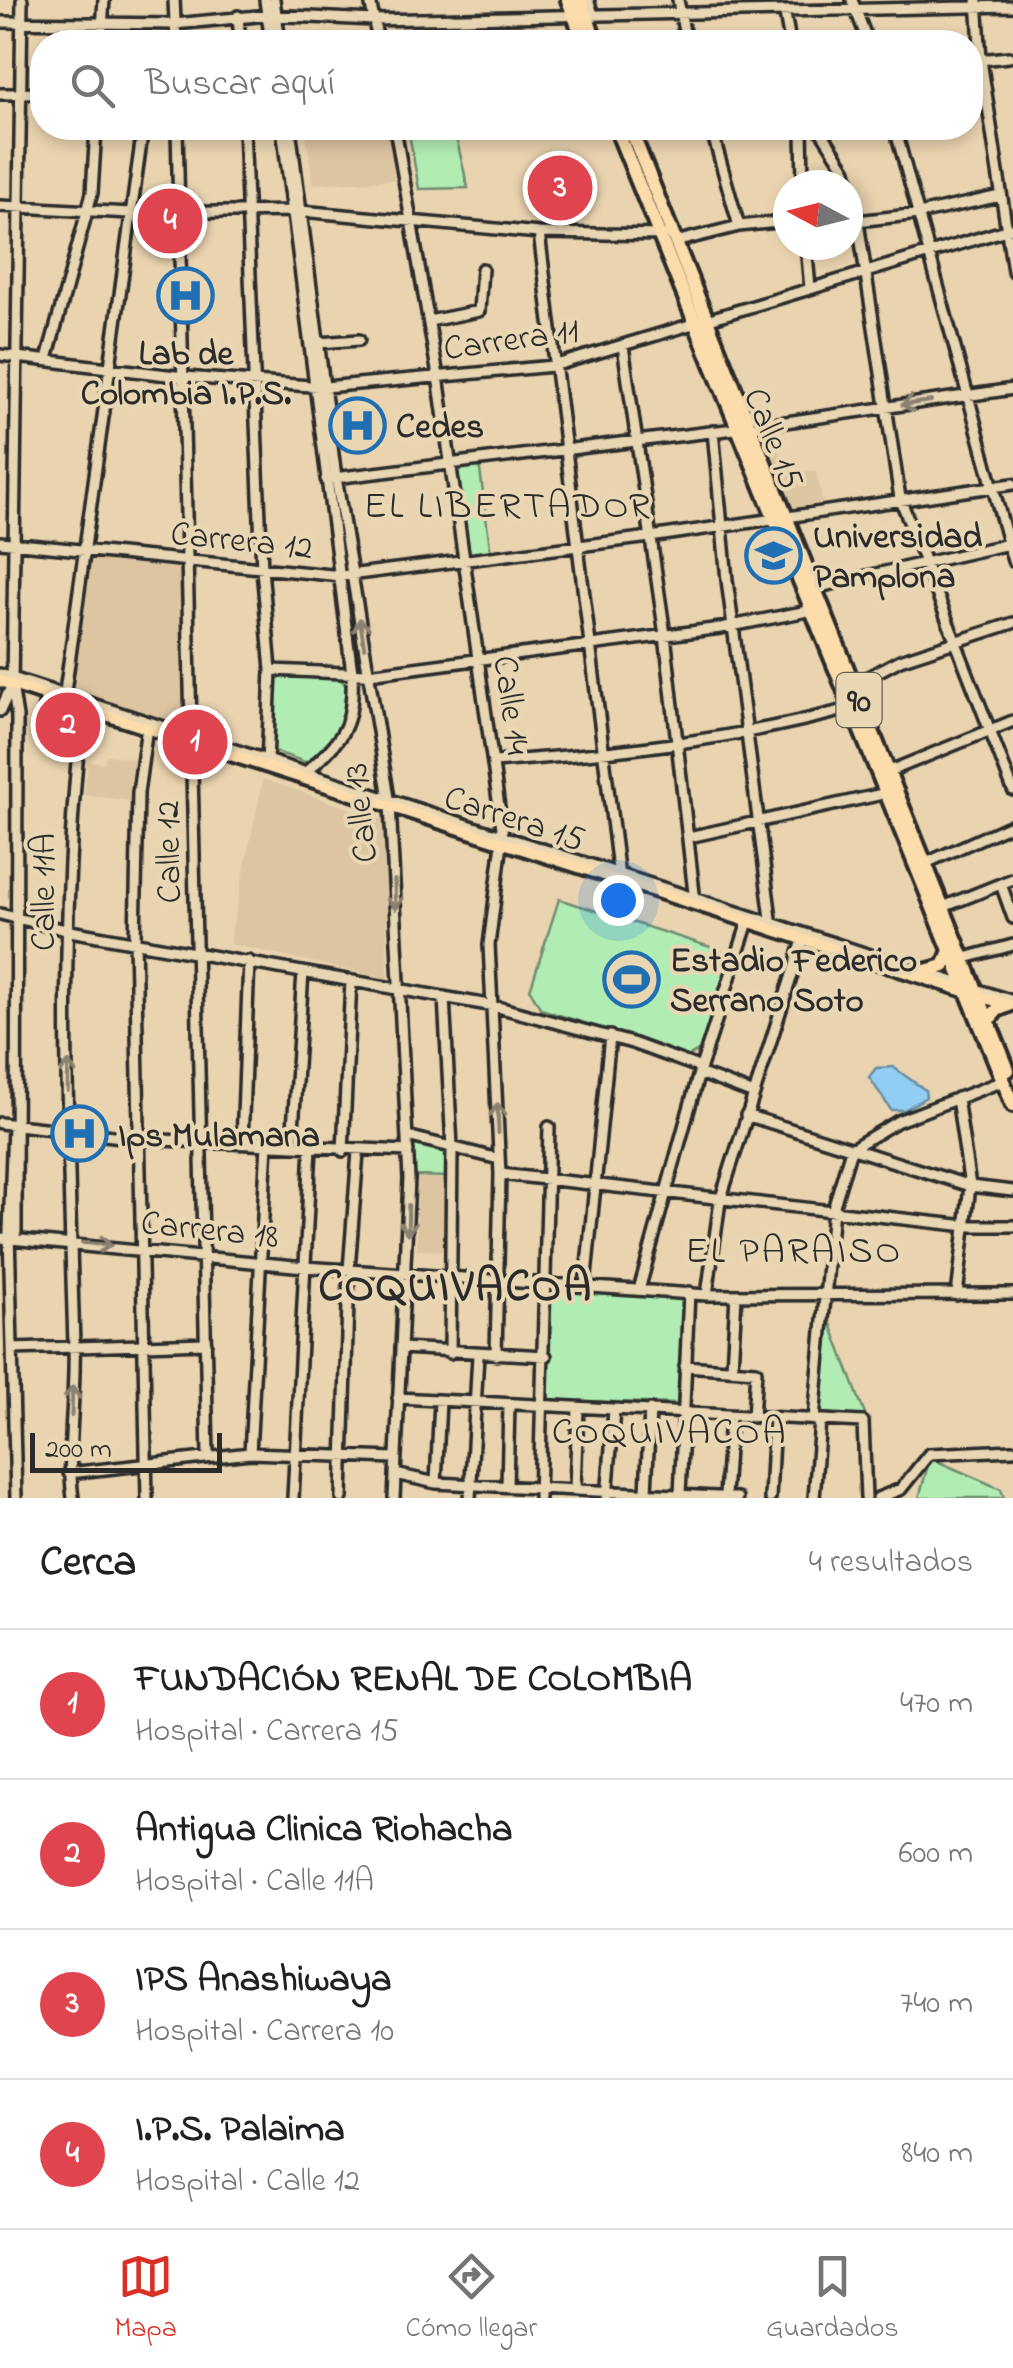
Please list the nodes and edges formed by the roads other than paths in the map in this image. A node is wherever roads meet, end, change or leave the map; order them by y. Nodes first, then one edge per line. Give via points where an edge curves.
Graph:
1 (22, 0) edge
2 (104, 0) edge
3 (174, 0) edge
4 (265, 0) edge
5 (274, 0) edge
6 (370, 0) edge
7 (568, 0) edge
8 (580, 0) edge
9 (588, 0) edge
10 (678, 0) edge
11 (978, 3) edge
12 (854, 5) edge
13 (893, 5) edge
14 (929, 5) edge
15 (1013, 6) edge
16 (785, 14) junction
17 (678, 15) junction
18 (238, 16) junction
19 (272, 16) junction
20 (585, 17) junction
21 (102, 20) junction
22 (374, 20) junction
23 (0, 22) edge
24 (22, 22) junction
25 (176, 24) junction
26 (101, 30) edge
27 (176, 30) edge
28 (239, 30) edge
29 (271, 30) edge
30 (276, 30) edge
31 (376, 30) edge
32 (584, 30) edge
33 (591, 30) edge
34 (682, 30) edge
35 (788, 30) edge
36 (863, 30) edge
37 (977, 30) edge
38 (1009, 57) dead end
39 (983, 60) edge
40 (21, 93) junction
41 (30, 93) edge
42 (0, 94) edge
43 (983, 100) edge
44 (95, 140) edge
45 (141, 140) edge
46 (177, 140) edge
47 (245, 140) edge
48 (284, 140) edge
49 (291, 140) edge
50 (396, 140) edge
51 (622, 140) edge
52 (634, 140) edge
53 (714, 140) edge
54 (802, 140) edge
55 (827, 140) edge
56 (898, 140) edge
57 (803, 170) edge
58 (846, 170) edge
59 (1000, 196) junction
60 (0, 206) edge
61 (21, 207) junction
62 (84, 211) junction
63 (297, 211) junction
64 (130, 213) junction
65 (177, 213) junction
66 (249, 214) junction
67 (920, 214) junction
68 (413, 220) junction
69 (863, 221) edge
70 (773, 223) edge
71 (739, 226) junction
72 (1010, 229) edge
73 (539, 234) junction
74 (668, 237) junction
75 (930, 254) junction
76 (863, 256) edge
77 (807, 260) edge
78 (482, 269) dead end
79 (1013, 271) edge
80 (868, 273) junction
81 (810, 288) junction
82 (701, 320) junction
83 (429, 321) junction
84 (359, 340) dead end
85 (318, 343) junction
86 (623, 346) junction
87 (0, 355) edge
88 (20, 356) junction
89 (48, 359) junction
90 (553, 366) junction
91 (109, 368) junction
92 (438, 376) junction
93 (184, 377) junction
94 (256, 383) junction
95 (319, 387) junction
96 (1013, 389) edge
97 (969, 395) junction
98 (886, 407) junction
99 (745, 428) junction
100 (714, 431) junction
101 (637, 440) junction
102 (564, 448) junction
103 (450, 462) junction
104 (331, 478) junction
105 (1013, 484) edge
106 (994, 488) junction
107 (900, 498) junction
108 (781, 518) junction
109 (721, 524) junction
110 (650, 538) junction
111 (0, 542) edge
112 (16, 544) junction
113 (1011, 544) edge
114 (576, 547) junction
115 (82, 551) junction
116 (1013, 561) edge
117 (188, 562) junction
118 (466, 562) junction
119 (922, 562) junction
120 (262, 569) junction
121 (352, 575) junction
122 (341, 576) junction
123 (813, 589) junction
124 (813, 610) junction
125 (1013, 623) edge
126 (734, 626) junction
127 (664, 636) junction
128 (952, 640) junction
129 (589, 646) junction
130 (479, 659) junction
131 (271, 670) junction
132 (352, 673) junction
133 (368, 674) junction
134 (0, 677) edge
135 (13, 682) junction
136 (849, 687) junction
137 (46, 695) junction
138 (65, 697) junction
139 (83, 706) junction
140 (852, 708) junction
141 (0, 712) edge
142 (17, 717) junction
143 (1013, 720) edge
144 (54, 724) dead end
145 (147, 727) junction
146 (989, 730) junction
147 (748, 731) junction
148 (192, 738) junction
149 (675, 742) junction
150 (603, 754) junction
151 (267, 762) junction
152 (494, 762) junction
153 (307, 771) junction
154 (890, 771) junction
155 (1013, 790) edge
156 (887, 793) junction
157 (389, 801) junction
158 (762, 824) junction
159 (1013, 824) edge
160 (502, 838) junction
161 (690, 838) junction
162 (926, 863) junction
163 (620, 877) junction
164 (1013, 879) edge
165 (1001, 884) junction
166 (695, 901) junction
167 (943, 907) junction
168 (0, 914) edge
169 (15, 918) junction
170 (1013, 918) edge
171 (748, 922) junction
172 (772, 925) junction
173 (70, 931) junction
174 (804, 936) junction
175 (135, 940) junction
176 (1013, 945) edge
177 (950, 947) junction
178 (196, 950) junction
179 (965, 958) junction
180 (250, 961) junction
181 (925, 970) junction
182 (303, 972) junction
183 (351, 980) junction
184 (398, 989) junction
185 (972, 990) junction
186 (444, 997) junction
187 (1012, 1004) edge
188 (494, 1006) junction
189 (989, 1020) junction
190 (610, 1036) junction
191 (700, 1070) junction
192 (1008, 1081) edge
193 (754, 1094) junction
194 (957, 1098) junction
195 (1013, 1104) edge
196 (746, 1115) junction
197 (0, 1123) edge
198 (13, 1126) junction
199 (549, 1127) dead end
200 (68, 1133) junction
201 (407, 1136) junction
202 (139, 1138) junction
203 (202, 1140) junction
204 (242, 1142) junction
205 (267, 1144) junction
206 (292, 1146) junction
207 (311, 1147) junction
208 (452, 1147) junction
209 (851, 1148) junction
210 (343, 1151) junction
211 (358, 1152) junction
212 (408, 1152) junction
213 (499, 1159) junction
214 (500, 1174) junction
215 (546, 1178) junction
216 (592, 1186) junction
217 (970, 1186) junction
218 (1013, 1191) edge
219 (665, 1193) junction
220 (720, 1201) junction
221 (833, 1209) junction
222 (967, 1226) junction
223 (1013, 1226) edge
224 (0, 1238) edge
225 (12, 1240) junction
226 (67, 1241) junction
227 (140, 1248) junction
228 (206, 1254) junction
229 (259, 1260) junction
230 (305, 1267) junction
231 (349, 1270) junction
232 (408, 1274) junction
233 (450, 1276) junction
234 (498, 1279) junction
235 (544, 1281) junction
236 (585, 1286) junction
237 (639, 1290) junction
238 (689, 1292) junction
239 (1013, 1294) edge
240 (707, 1295) junction
241 (736, 1295) junction
242 (958, 1295) junction
243 (824, 1296) junction
244 (206, 1343) junction
245 (144, 1344) junction
246 (74, 1348) junction
247 (401, 1348) junction
248 (12, 1350) junction
249 (450, 1353) junction
250 (478, 1355) junction
251 (496, 1355) junction
252 (546, 1356) junction
253 (685, 1366) junction
254 (732, 1368) junction
255 (398, 1398) junction
256 (440, 1401) junction
257 (476, 1404) junction
258 (510, 1405) junction
259 (544, 1406) junction
260 (578, 1408) junction
261 (614, 1410) junction
262 (650, 1410) junction
263 (684, 1412) junction
264 (730, 1416) junction
265 (753, 1417) junction
266 (774, 1418) junction
267 (817, 1420) junction
268 (1013, 1450) edge
269 (250, 1453) junction
270 (296, 1455) junction
271 (208, 1456) junction
272 (344, 1457) junction
273 (395, 1458) junction
274 (147, 1464) junction
275 (69, 1474) junction
276 (395, 1474) junction
277 (436, 1482) junction
278 (471, 1484) junction
279 (507, 1486) junction
280 (540, 1486) junction
281 (575, 1488) junction
282 (646, 1492) junction
283 (608, 1494) edge
284 (680, 1496) edge
285 (725, 1496) edge
286 (16, 1498) edge
287 (73, 1498) edge
288 (147, 1498) edge
289 (292, 1498) edge
290 (342, 1498) edge
291 (394, 1498) edge
292 (470, 1498) edge
293 (539, 1498) edge
294 (737, 1498) edge
295 (770, 1498) edge
296 (814, 1498) edge
297 (866, 1498) edge
298 (878, 1498) edge

1 - 24 street
2 - 21 street
3 - 25 street
4 - 19 street
5 - 19 street
6 - 22 street
7 - 20 highway
8 - 20 highway
9 - 20 street
10 - 17 street
11 - 14 street
11 - 15 street
11 - 37 street
12 - 13 street
12 - 16 street
12 - 36 street
13 - 14 street
16 - 17 street
16 - 35 street
17 - 20 street
17 - 34 street
18 - 19 street
18 - 25 street
18 - 28 street
19 - 22 street
19 - 29 street
19 - 30 street
20 - 22 street
20 - 32 highway
20 - 33 highway
21 - 24 street
21 - 25 street
21 - 26 street
22 - 31 street
23 - 24 street
24 - 40 street
25 - 27 street
38 - 39 street
40 - 41 street
40 - 42 street
40 - 61 street
43 - 59 street
44 - 62 street via 92,193
45 - 64 street
46 - 65 street, Calle 12
47 - 66 street
48 - 63 street, Calle 13
49 - 63 street, Calle 13
50 - 68 street, Calle 14
51 - 74 highway, Calle 15 / 90
52 - 74 highway, Calle 15 / 90
53 - 71 street
54 - 57 street
55 - 58 street
56 - 67 street
59 - 67 street
59 - 72 street
60 - 61 street
61 - 62 street
61 - 88 street
62 - 64 street
62 - 89 street
63 - 66 street
63 - 68 street
63 - 85 street, Calle 13
63 - 95 street, Calle 13
64 - 65 street
64 - 91 street
65 - 66 street
65 - 93 street, Calle 12
66 - 94 street
67 - 69 street
67 - 75 street
68 - 73 street
68 - 83 street, Calle 14
70 - 71 street
71 - 74 street
72 - 75 street, Carrera 11
72 - 79 street
73 - 74 street
73 - 90 street
74 - 82 highway, Calle 15 / 90
75 - 80 street, Carrera 11
75 - 97 street
76 - 80 street
77 - 81 street
78 - 83 street via 479,311
80 - 81 street, Carrera 11
80 - 98 street
81 - 82 street, Carrera 11
82 - 86 street, Carrera 11
82 - 99 highway, Calle 15 / 90
83 - 92 street, Calle 14
84 - 85 street
85 - 95 street, Calle 13
86 - 90 street, Carrera 11
86 - 101 street
87 - 88 street, Carrera 11
88 - 89 street, Carrera 11
88 - 112 street
89 - 91 street, Carrera 11
90 - 92 street, Carrera 11
90 - 102 street
91 - 93 street, Carrera 11
91 - 115 street
92 - 95 street, Carrera 11
92 - 103 street, Calle 14
93 - 94 street, Carrera 11
93 - 117 street, Calle 12
94 - 95 street, Carrera 11
94 - 120 street
95 - 104 street, Calle 13
96 - 97 street
97 -> 98 street
97 - 106 street
98 - 99 street
98 - 107 street
99 - 100 street
99 - 108 highway, Calle 15 / 90
100 - 101 street
100 - 109 street
101 - 102 street
101 - 110 street
102 - 103 street
102 - 114 street
103 - 104 street
103 - 118 street, Calle 14
104 - 121 street, Calle 13
104 - 122 street, Calle 13
105 - 106 street, Carrera 12
106 - 107 street, Carrera 12
106 - 113 street
107 - 108 street, Carrera 12
107 - 119 street
108 - 109 street, Carrera 12
108 - 123 highway, Calle 15 / 90
109 - 110 street, Carrera 12
109 - 126 street
110 - 114 street, Carrera 12
110 - 127 street
111 - 112 street, Carrera 12
112 - 115 street, Carrera 12
112 - 135 street
113 - 116 street
113 - 119 street
114 - 118 street, Carrera 12
114 - 129 street
115 - 117 street, Carrera 12
115 - 138 street
117 - 120 street, Carrera 12
117 - 148 street, Calle 12
118 - 121 street, Carrera 12
118 - 130 street, Calle 14
119 - 123 street
119 - 128 street
120 - 122 street, Carrera 12
120 - 131 street
121 - 122 street, Carrera 12
133 -> 121 street, Calle 13
122 - 132 street, Calle 13
123 - 124 highway, Calle 15 / 90
123 - 136 highway, Calle 15 / 90
124 - 126 street
124 - 136 highway, Calle 15 / 90
125 - 128 street
126 - 127 street
126 - 147 street
127 - 129 street
127 - 149 street
128 - 136 street
128 - 146 street
129 - 130 street
129 - 150 street
130 - 133 street
130 - 152 street, Calle 14
131 - 132 street
131 - 151 street
132 - 133 street
132 - 153 street, Calle 13 via 346,732
133 - 157 street, Calle 13
134 - 135 main road, Carrera 15
135 - 137 main road, Carrera 15
135 - 138 street
135 - 141 street
135 - 142 street
136 - 140 highway, Calle 15 / 90
136 - 154 highway, Calle 15 / 90
137 - 138 main road, Carrera 15
137 - 144 street via 41,721
138 - 139 main road, Carrera 15
138 - 148 street
139 - 145 main road, Carrera 15
139 - 173 street, Calle 11A via 70,814
140 - 147 street
140 - 156 highway, Calle 15 / 90
141 - 142 street via 12,708
142 - 169 street
143 - 146 street
145 - 148 main road, Carrera 15
145 - 175 street via 138,792
146 - 154 street
146 - 155 street
147 - 149 street
147 - 158 street
148 - 151 main road, Carrera 15
148 - 178 street, Calle 12
149 - 150 street
149 - 161 street
150 - 152 street
150 - 163 street
151 - 153 street, Carrera 15
151 - 157 main road, Carrera 15
152 - 160 street, Calle 14
153 - 157 street, Carrera 15
154 - 162 highway, Calle 15 / 90
156 - 158 street
156 - 177 highway, Calle 15 / 90
157 - 160 main road, Carrera 15
157 -> 184 street, Calle 13
158 - 161 street
158 - 172 street
159 - 162 street
160 - 163 main road, Carrera 15
160 - 188 street, Calle 14 via 490,932
161 - 166 street
162 - 167 highway, Calle 15 / 90
163 - 166 main road, Carrera 15
164 - 165 street
165 - 167 street
165 - 170 street
166 - 171 main road, Carrera 15
166 - 172 street, Carrera 15
167 - 179 highway, Calle 15 / 90
168 - 169 street
169 - 173 street
169 - 198 street
171 - 172 main road, Carrera 15
171 - 191 street
172 - 174 main road, Carrera 15
173 - 175 street
200 -> 173 street, Calle 11A
174 - 181 street, Carrera 15
174 - 185 main road, Carrera 15
174 - 193 street
175 - 178 street
175 - 202 street
176 - 179 street
177 - 181 highway via 944,966
177 - 185 highway, Calle 15 / 90
178 - 180 street
178 - 203 street, Calle 12
179 - 185 highway, Calle 15 / 90
180 - 182 street
180 - 204 street
181 - 185 street, Carrera 15
182 - 183 street
182 - 206 street
183 - 184 street
183 - 210 street
184 - 186 street
184 - 201 street, Calle 13
185 - 187 main road, Carrera 15
185 - 189 highway, Calle 15 / 90
185 - 192 highway, Calle 15 / 90
186 - 188 street
186 - 208 street
187 - 189 highway
188 - 190 street
213 -> 188 street, Calle 14
189 - 192 highway, Calle 15 / 90
190 - 191 street
190 - 216 street
191 - 193 street
191 - 219 street
192 - 194 street
192 - 195 highway, Calle 15 / 90
193 - 196 street
194 - 209 street
194 - 217 street
196 - 209 street
196 - 220 street
197 - 198 street
198 - 200 street
198 - 225 street
199 - 215 street
200 - 202 street
200 - 226 street, Calle 11A
201 - 208 street
201 - 212 street, Calle 13
202 - 203 street
202 - 227 street
203 - 204 street
203 - 228 street, Calle 12
204 - 205 street
205 - 206 street
205 - 229 street
206 - 207 street
207 - 210 street
207 - 230 street
208 - 213 street
208 - 233 street
209 - 217 street
209 - 221 street
210 - 211 street
211 - 212 street
211 - 231 street
212 -> 232 street, Calle 13
213 - 214 street, Calle 14
214 - 215 street
214 - 234 street, Calle 14
215 - 216 street
215 - 235 street
216 - 219 street
216 - 236 street
217 - 218 street
217 - 222 street
219 - 220 street
219 - 237 street
220 - 221 street
220 - 240 street
221 - 222 street
221 - 243 street
222 - 223 street
222 - 242 street
224 - 225 street, Carrera 18
225 - 226 street, Carrera 18
225 - 248 street
226 -> 227 street, Carrera 18
226 - 246 street, Calle 11A
227 - 228 street, Carrera 18
227 - 245 street
228 - 229 street, Carrera 18
228 - 244 street, Calle 12
229 - 230 street, Carrera 18
229 - 269 street
230 - 231 street, Carrera 18
230 - 270 street
231 - 232 street, Carrera 18
231 - 272 street
232 - 233 street, Carrera 18
232 - 247 street, Calle 13
233 - 234 street, Carrera 18
233 - 249 street
234 - 235 street, Carrera 18
234 - 251 street, Calle 14
235 - 236 street, Carrera 18
235 - 252 street
236 - 237 street, Carrera 18
237 - 238 street, Carrera 18
238 - 240 street, Carrera 18
238 - 253 street
239 - 242 street, Carrera 18
240 - 241 street, Carrera 18
241 - 243 street, Carrera 18
241 - 254 street
242 - 243 street, Carrera 18
243 - 267 street
244 - 245 street
244 - 271 street, Calle 12
245 - 246 street
245 - 274 street
246 - 248 street
275 -> 246 street, Calle 11A
247 - 249 street
247 - 255 street, Calle 13
248 - 286 street
249 - 250 street
250 - 251 street
250 - 257 street
251 - 252 street
252 - 259 street
253 - 254 street
253 - 263 street
254 - 265 street via 756,1370
255 - 256 street
255 - 273 street, Calle 13
256 - 257 street
256 - 277 street
257 - 258 street
257 - 278 street
258 - 259 street
258 - 279 street
259 - 260 street
259 - 280 street
260 - 261 street
260 - 281 street
261 - 262 street
261 - 283 street
262 - 263 street
262 - 282 street
263 - 264 street
263 - 284 street
264 - 265 street
264 - 285 street
265 - 266 street
266 - 267 street
266 - 295 street
267 - 296 street
267 - 297 street via 863,1422
268 - 298 street via 929,1454 901,1489
269 - 270 street
269 - 271 street
270 - 272 street
270 - 289 street
271 - 274 street
272 - 273 street
272 - 290 street
273 - 276 street, Calle 13
274 - 275 street
274 - 288 street
275 - 287 street, Calle 11A
276 - 277 street
276 - 291 street, Calle 13
277 - 278 street
278 - 279 street
278 - 292 street
279 - 280 street
280 - 281 street
280 - 293 street
281 - 283 street
282 - 283 street
282 - 284 street
284 - 285 street
285 - 294 street

